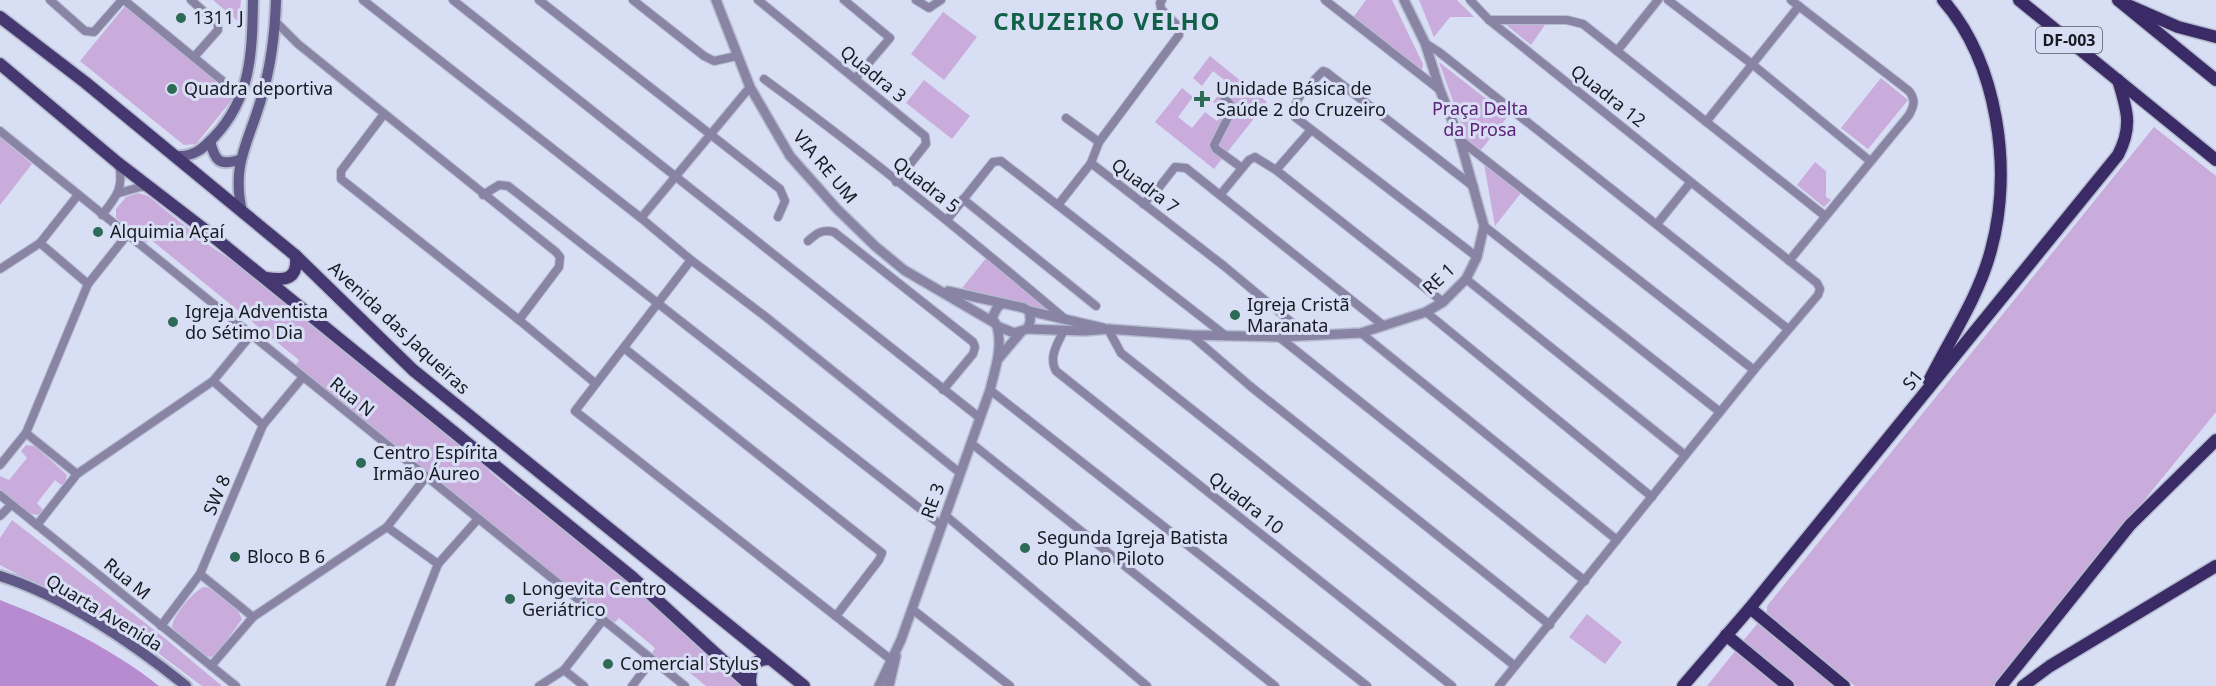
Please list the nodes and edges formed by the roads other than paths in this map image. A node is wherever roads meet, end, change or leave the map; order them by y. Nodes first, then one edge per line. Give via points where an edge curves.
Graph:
1 (50, 0) edge
2 (123, 0) edge
3 (191, 0) edge
4 (254, 0) edge
5 (276, 0) edge
6 (363, 0) edge
7 (453, 0) edge
8 (539, 0) edge
9 (633, 0) edge
10 (716, 0) edge
11 (758, 0) edge
12 (843, 0) edge
13 (916, 0) edge
14 (941, 0) edge
15 (1162, 0) edge
16 (1325, 0) edge
17 (1404, 0) edge
18 (1470, 0) edge
19 (1658, 0) edge
20 (1668, 0) edge
21 (1791, 0) edge
22 (1943, 0) edge
23 (2019, 0) edge
24 (2037, 0) edge
25 (2120, 2) edge
26 (1798, 6) junction
27 (0, 17) edge
28 (2042, 18) junction
29 (1489, 20) junction
30 (275, 21) junction
31 (0, 28) edge
32 (15, 29) junction
33 (274, 36) junction
34 (2216, 37) edge
35 (298, 44) junction
36 (1425, 44) junction
37 (252, 51) junction
38 (1617, 51) junction
39 (736, 56) junction
40 (194, 57) junction
41 (271, 57) junction
42 (0, 64) edge
43 (1752, 64) junction
44 (855, 79) junction
45 (764, 80) dead end
46 (2118, 80) junction
47 (2216, 80) edge
48 (750, 87) junction
49 (1440, 90) junction
50 (241, 96) junction
51 (1224, 97) dead end
52 (384, 114) junction
53 (1066, 118) dead end
54 (1706, 122) junction
55 (1311, 130) junction
56 (0, 131) edge
57 (709, 134) junction
58 (1460, 140) junction
59 (210, 141) junction
60 (1099, 142) junction
61 (175, 156) junction
62 (239, 160) junction
63 (2216, 160) edge
64 (1870, 161) junction
65 (1091, 163) junction
66 (118, 164) junction
67 (1242, 168) junction
68 (1276, 170) junction
69 (677, 176) junction
70 (896, 182) junction
71 (1690, 183) junction
72 (150, 187) junction
73 (1475, 188) junction
74 (119, 194) junction
75 (78, 195) junction
76 (483, 195) junction
77 (1220, 195) junction
78 (963, 199) junction
79 (1143, 204) junction
80 (1058, 206) junction
81 (242, 212) junction
82 (102, 215) junction
83 (1825, 216) junction
84 (778, 217) dead end
85 (641, 218) junction
86 (947, 220) junction
87 (1657, 224) junction
88 (1484, 226) junction
89 (127, 235) junction
90 (808, 241) dead end
91 (40, 243) junction
92 (296, 256) junction
93 (1477, 257) junction
94 (691, 260) junction
95 (1789, 261) junction
96 (0, 269) edge
97 (265, 278) junction
98 (1466, 279) junction
99 (88, 284) junction
100 (937, 288) junction
101 (1443, 303) junction
102 (658, 304) junction
103 (1001, 304) junction
104 (1096, 306) dead end
105 (1029, 311) junction
106 (1426, 312) junction
107 (1065, 319) junction
108 (519, 320) junction
109 (995, 324) junction
110 (1384, 326) junction
111 (1108, 329) junction
112 (1788, 329) junction
113 (1064, 330) junction
114 (1024, 331) junction
115 (1361, 333) junction
116 (250, 335) junction
117 (1191, 335) junction
118 (1226, 336) junction
119 (1308, 336) junction
120 (1279, 337) junction
121 (624, 348) junction
122 (998, 360) junction
123 (1754, 370) junction
124 (303, 377) junction
125 (213, 381) junction
126 (595, 383) junction
127 (943, 390) junction
128 (990, 390) junction
129 (1917, 404) junction
130 (1720, 412) junction
131 (980, 418) junction
132 (263, 425) junction
133 (26, 433) junction
134 (2216, 440) edge
135 (971, 443) junction
136 (1685, 455) junction
137 (0, 465) edge
138 (960, 473) junction
139 (77, 474) junction
140 (426, 477) junction
141 (0, 495) edge
142 (1652, 497) junction
143 (11, 505) junction
144 (945, 515) junction
145 (0, 516) edge
146 (478, 519) junction
147 (37, 525) junction
148 (941, 525) junction
149 (387, 527) junction
150 (1617, 540) junction
151 (438, 564) junction
152 (2216, 566) edge
153 (200, 574) junction
154 (0, 576) edge
155 (1585, 581) junction
156 (1750, 608) junction
157 (912, 609) junction
158 (836, 616) junction
159 (253, 617) junction
160 (603, 620) junction
161 (1550, 625) junction
162 (161, 626) junction
163 (1726, 635) junction
164 (769, 659) junction
165 (652, 660) junction
166 (893, 661) junction
167 (211, 666) junction
168 (1515, 666) junction
169 (564, 670) junction
170 (751, 685) edge
171 (186, 686) edge
172 (236, 686) edge
173 (390, 686) edge
174 (538, 686) edge
175 (584, 686) edge
176 (632, 686) edge
177 (685, 686) edge
178 (804, 686) edge
179 (879, 686) edge
180 (889, 686) edge
181 (1010, 686) edge
182 (1147, 686) edge
183 (1275, 686) edge
184 (1367, 686) edge
185 (1452, 686) edge
186 (1499, 686) edge
187 (1683, 686) edge
188 (1788, 686) edge
189 (1844, 686) edge
190 (2001, 686) edge
191 (2023, 686) edge

1 - 2 street via 90,33
2 - 40 street
3 - 40 street via 219,24
4 - 37 main road
5 - 30 main road
6 - 85 street
7 - 69 street
8 - 57 street
9 - 39 street via 704,56 714,61
10 - 39 street, VIA RE UM
11 - 44 street, Quadra 3
12 - 44 street, Quadra 3 via 890,38
13 - 14 street via 929,8
15 - 60 street, Quadra 7 via 1161,9 1177,25 1179,36
16 - 49 street
17 - 36 street, RE 1
18 - 29 street, Quadra 12
19 - 38 street
20 - 43 street
21 - 26 street
22 - 129 highway via 1958,17 1988,85 1998,135 2000,194 1992,249 1981,278
23 - 28 highway, DF-003
24 - 28 highway
25 - 34 highway via 2178,27
25 - 47 highway
26 - 43 street
26 - 64 street via 1912,95 1914,106 1909,115
27 - 32 main road, Avenida das Jaqueiras
28 - 46 highway, DF-003
29 - 38 street via 1573,20
29 - 71 street, Quadra 12
30 - 33 main road
30 - 35 street
31 - 32 main road
32 - 61 main road, Avenida das Jaqueiras
33 - 35 street
33 - 41 main road
35 - 52 street
36 - 49 street, RE 1
36 - 87 street
37 - 41 main road via 262,58
37 - 50 main road
38 - 54 street
39 - 48 street, VIA RE UM
40 - 50 street
41 - 62 main road via 262,97
42 - 66 main road
43 - 54 street
43 - 64 street
44 - 70 street, Quadra 3 via 927,139
45 - 70 street, Quadra 5
46 - 63 highway, DF-003
46 - 129 highway, S1 via 2128,121 2118,155
48 - 57 street
48 - 100 street, VIA RE UM via 790,156 837,209 904,270
49 - 58 street, RE 1
50 - 59 main road via 222,129
51 - 67 street via 1233,108 1216,149
52 - 76 street
52 - 108 street via 341,171 341,179
53 - 60 street
54 - 83 street
55 - 68 street
55 - 73 street via 1294,117 1294,104 1324,71
55 - 93 street
56 - 75 street, Rua N
57 - 69 street
57 - 84 street via 780,189 785,201
58 - 73 street, RE 1
58 - 123 street
59 - 61 main road via 192,156
59 - 62 main road via 220,161
60 - 65 street, Quadra 7
61 - 81 main road, Avenida das Jaqueiras
62 - 81 main road via 237,190
64 - 83 street
65 - 79 street, Quadra 7
65 - 80 street
66 - 72 main road
66 - 74 street
67 - 68 street via 1255,158
67 - 77 street
68 - 101 street
69 - 85 street
69 - 127 street
70 - 86 street, Quadra 5
71 - 87 street
71 - 95 street, Quadra 12
72 - 74 street
72 - 97 main road
73 - 88 street, RE 1
74 - 82 street
75 - 82 street, Rua N
75 - 91 street
76 - 102 street via 499,185 508,186
76 - 108 street via 560,257 559,267
77 - 79 street via 1180,166
77 - 110 street
78 - 80 street via 997,160
78 - 86 street
78 - 104 street
79 - 119 street, Quadra 7
80 - 118 street
81 - 92 main road, Avenida das Jaqueiras
82 - 89 street, Rua N
83 - 95 street
85 - 94 street
86 - 107 street, Quadra 5
87 - 112 street
88 - 93 street, RE 1
88 - 130 street
89 - 99 street
89 - 116 street, Rua N
90 - 127 street via 820,232 834,232 973,342 973,354
91 - 96 street
91 - 99 street
92 - 97 main road via 293,275 283,280
92 - 164 main road, Avenida das Jaqueiras via 413,370
93 - 98 street, RE 1
94 - 102 street
94 - 138 street
95 - 112 street, Quadra 12 via 1820,288
97 - 170 main road via 632,577
98 - 101 street, RE 1
98 - 136 street
99 - 133 street
100 - 103 street, VIA RE UM
100 - 109 street, VIA RE UM
101 - 106 street, RE 1
102 - 121 street
102 - 148 street
103 - 105 street
103 - 109 street via 994,313
105 - 107 street, RE 1
105 - 114 street via 1031,322
106 - 110 street, RE 1
106 - 142 street
107 - 111 street, RE 1
108 - 126 street
109 - 114 street via 1014,333
109 - 122 street, RE 3 via 1000,340
110 - 115 street, RE 1
111 - 113 street, RE 1
111 - 117 street, RE 1
111 - 168 street via 1121,353
112 - 123 street
113 - 114 street, RE 1
113 - 185 street, Quadra 10 via 1053,355 1056,371
114 - 122 street, RE 3
115 - 119 street, RE 1
115 - 150 street
116 - 124 street, Rua N
116 - 125 street
117 - 118 street, RE 1
117 - 161 street
118 - 120 street, RE 1
119 - 120 street, RE 1
120 - 155 street
121 - 126 street
121 - 158 street via 882,553
122 - 128 street, RE 3
123 - 130 street
124 - 132 street, SW 8
124 - 140 street, Rua N
125 - 132 street
125 - 139 street
126 - 158 street via 575,411
127 - 131 street
128 - 131 street, RE 3
128 - 184 street
129 - 156 highway, S1
130 - 136 street
131 - 135 street, RE 3
132 - 153 street, SW 8
133 - 137 street
133 - 139 street
134 - 190 highway via 2144,510
135 - 138 street, RE 3
135 - 183 street
136 - 142 street
138 - 144 street, RE 3
139 - 147 street
140 - 146 street, Rua N
140 - 149 street
141 - 143 street, Rua M
142 - 150 street
143 - 145 street
143 - 147 street, Rua M
144 - 148 street, RE 3
144 - 182 street
146 - 151 street
146 - 160 street, Rua N
147 - 162 street, Rua M
148 - 157 street, RE 3
149 - 151 street
149 - 159 street
150 - 155 street
151 - 173 street
152 - 191 highway
153 - 159 street
153 - 162 street, SW 8
154 - 171 main road, Quarta Avenida via 51,597 112,632
155 - 161 street
156 - 163 highway, S1
156 - 189 highway
157 - 166 street, RE 3
157 - 181 street
158 - 166 street
159 - 167 street
160 - 165 street, Rua N
160 - 169 street
161 - 168 street
162 - 167 street, Rua M
163 - 187 highway, S1
163 - 188 highway
164 - 170 main road via 755,663 750,672
164 - 178 main road, Avenida das Jaqueiras
165 - 176 street
165 - 177 street, Rua N
166 - 179 street, RE 3
166 - 180 street, RE 3
167 - 172 street, Rua M
168 - 186 street
169 - 174 street
169 - 175 street

